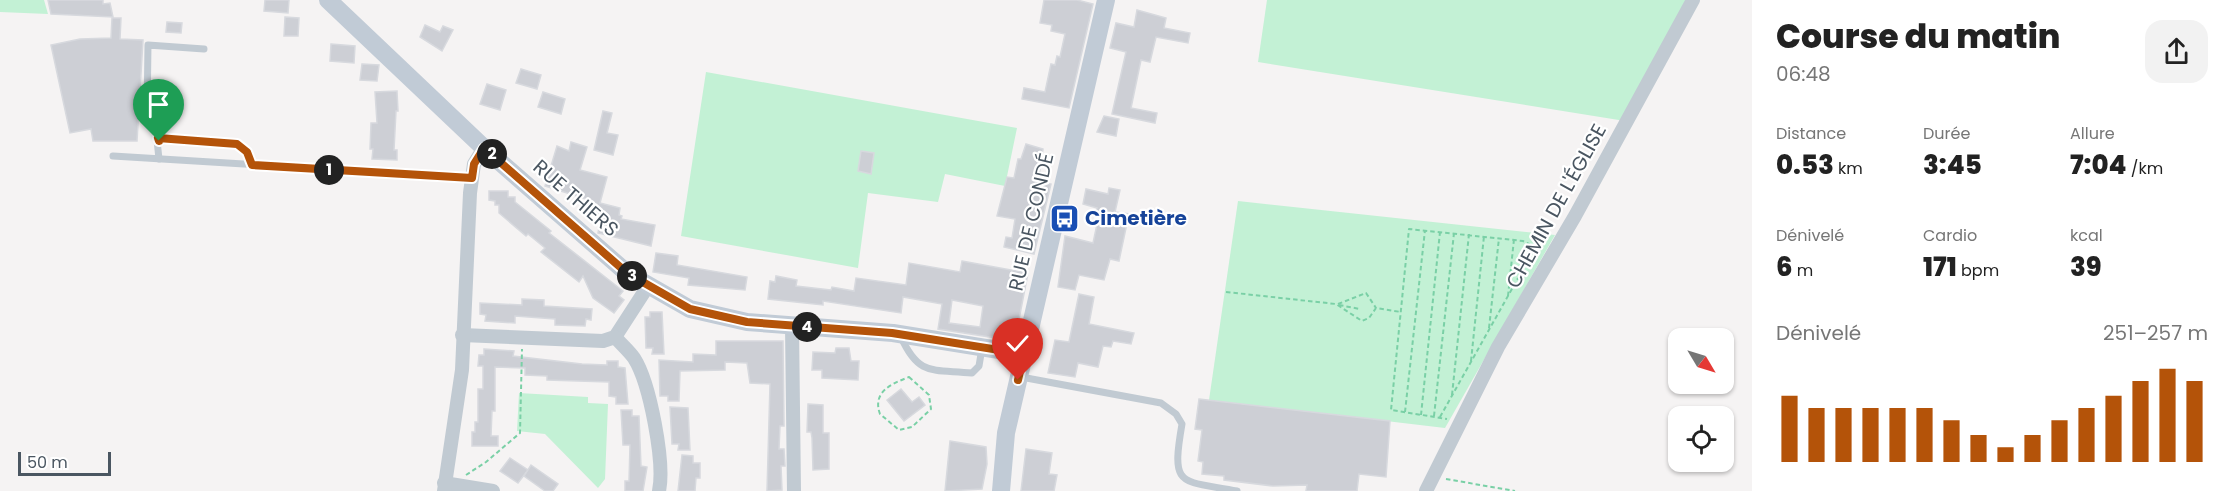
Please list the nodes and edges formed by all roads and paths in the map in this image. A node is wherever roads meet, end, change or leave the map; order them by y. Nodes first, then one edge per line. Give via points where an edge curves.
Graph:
1 (328, 0) edge
2 (1106, 0) edge
3 (1694, 0) edge
4 (204, 49) dead end
5 (158, 138) junction
6 (484, 148) junction
7 (113, 156) dead end
8 (159, 159) junction
9 (252, 165) junction
10 (472, 178) junction
11 (1425, 230) junction
12 (1440, 231) junction
13 (1454, 233) junction
14 (1469, 234) junction
15 (1484, 236) junction
16 (1499, 238) junction
17 (1514, 239) junction
18 (648, 286) junction
19 (1226, 292) dead end
20 (1508, 297) junction
21 (1336, 304) junction
22 (1376, 308) junction
23 (1359, 309) dead end
24 (1401, 312) junction
25 (792, 326) junction
26 (1489, 331) junction
27 (900, 334) junction
28 (462, 335) junction
29 (523, 337) junction
30 (615, 337) junction
31 (982, 348) junction
32 (1024, 354) junction
33 (1471, 364) junction
34 (1018, 376) junction
35 (1452, 396) junction
36 (931, 400) joint
37 (1405, 412) junction
38 (1421, 415) junction
39 (1434, 416) junction
40 (1440, 417) junction
41 (1456, 428) junction
42 (1433, 477) junction
43 (448, 486) edge
44 (493, 491) edge
45 (659, 491) edge
46 (794, 491) edge
47 (1001, 491) edge
48 (1237, 491) edge
49 (1426, 491) edge
50 (1515, 491) edge

1 - 6 street, RUE THIERS
2 - 32 street, RUE DE CONDÉ
3 - 41 street, CHEMIN DE L'ÉGLISE
4 - 5 lane via 148,45 147,115
5 - 8 lane
5 - 9 lane via 237,144 247,152
6 - 10 street via 474,164
6 - 18 street, RUE THIERS via 627,273
7 - 8 lane
8 - 9 lane
9 - 10 lane
10 - 28 street
11 - 12 path
11 - 24 path via 1409,229
11 - 37 path
12 - 13 path
12 - 38 path
13 - 14 path
13 - 39 path
14 - 15 path
14 - 35 path
15 - 16 path
15 - 33 path
16 - 17 path
16 - 26 path
17 - 20 path
17 - 20 path via 1532,249
18 - 25 street, RUE THIERS via 690,309 747,322
18 - 30 street
19 - 21 path
20 - 26 path
21 - 22 path via 1366,293
21 - 22 path via 1362,321
21 - 23 path
22 - 24 path
24 - 37 path via 1391,410
25 - 27 street, RUE THIERS
25 - 46 street
26 - 33 path
27 - 31 street, RUE THIERS
27 - 31 lane via 910,356 922,368 972,373 979,366
28 - 29 street
28 - 43 street via 462,370
29 - 30 street via 603,341
29 - 43 path via 520,433 486,462
30 - 45 street via 635,359 649,401 660,455
31 - 32 street, RUE THIERS
32 - 34 street, RUE DE CONDÉ
33 - 35 path
34 - 47 street, RUE DE CONDÉ via 1005,433
34 - 48 lane via 1161,403 1182,424 1176,461 1181,475 1187,481
35 - 40 path
36 - 36 path via 909,377 881,393 878,408 885,421 906,430 927,414
37 - 38 path
38 - 39 path
39 - 40 path
40 - 41 path
41 - 42 street, CHEMIN DE L'ÉGLISE
42 - 49 street, CHEMIN DE L'ÉGLISE
42 - 50 path
43 - 44 street

